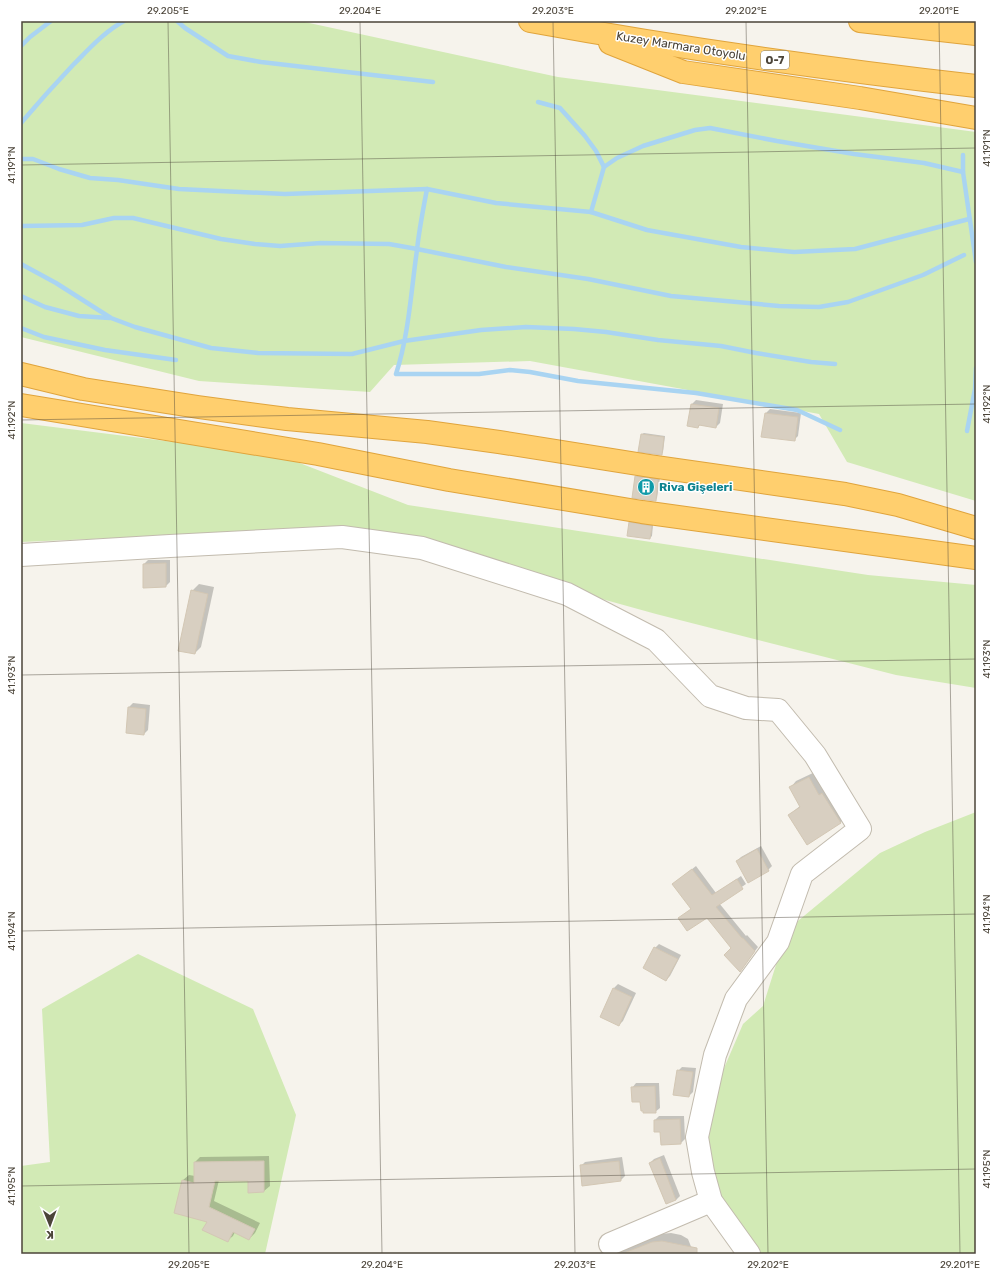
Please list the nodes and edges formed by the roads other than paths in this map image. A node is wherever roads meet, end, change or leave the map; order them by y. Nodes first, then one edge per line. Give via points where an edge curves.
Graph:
1 (530, 21) edge
2 (860, 21) edge
3 (574, 29) junction
4 (976, 34) edge
5 (976, 86) edge
6 (976, 118) edge
7 (21, 374) edge
8 (21, 400) edge
9 (21, 405) edge
10 (173, 431) junction
11 (976, 528) edge
12 (21, 555) edge
13 (976, 558) edge
14 (711, 1201) junction
15 (610, 1244) dead end
16 (749, 1254) edge

1 - 3 highway, Kuzey Marmara Otoyolu / O-7
2 - 4 highway
3 - 5 highway, Kuzey Marmara Otoyolu / O-7 via 782,61
3 - 6 highway via 683,72
7 - 11 highway via 83,389 198,407 287,419 427,432 845,494 898,505
8 - 10 highway
9 - 10 highway
10 - 13 highway via 634,510
12 - 14 street via 342,537 422,548 567,594 656,640 710,696 746,708 778,710 815,755 860,829 802,874 778,942 736,999 715,1055 697,1137
14 - 15 street
14 - 16 street

